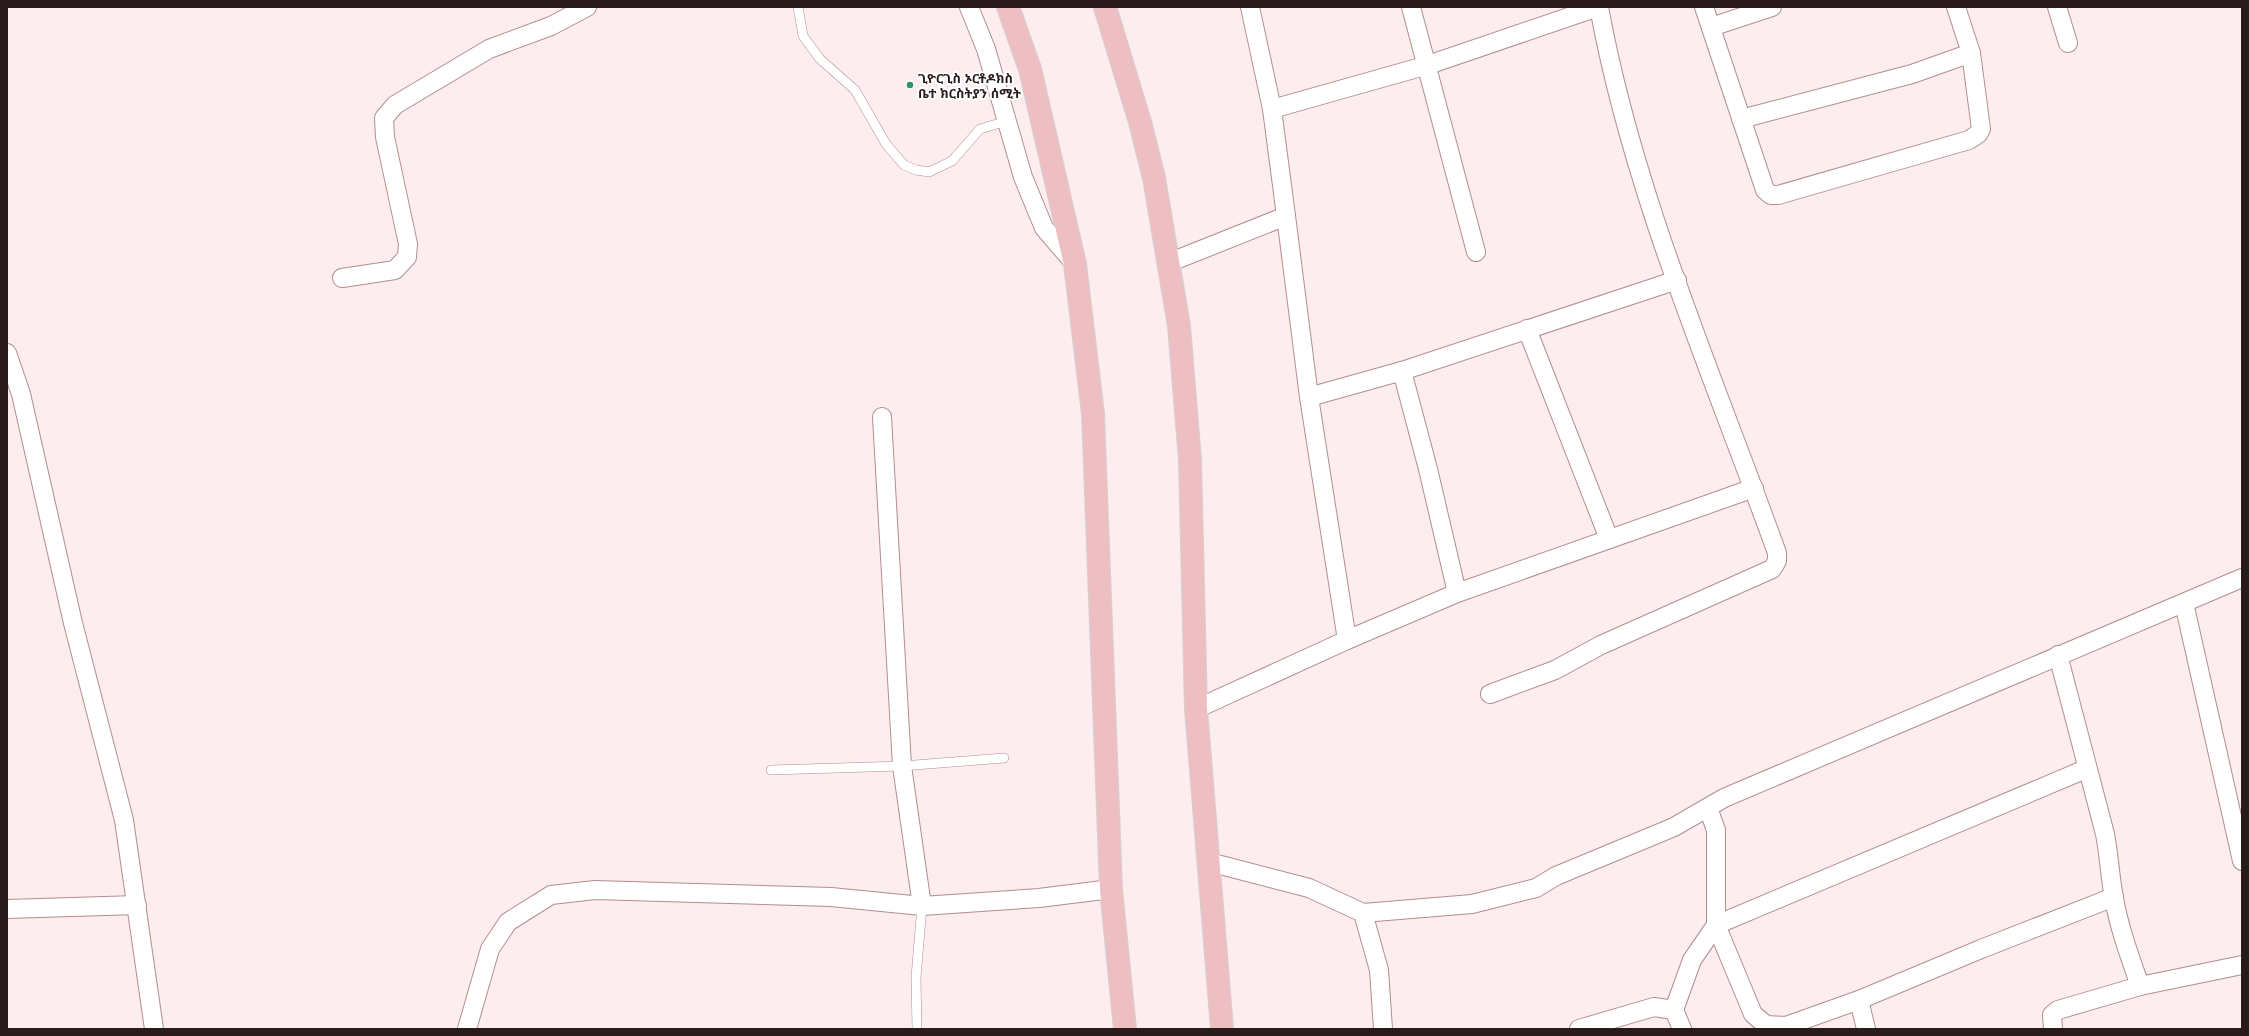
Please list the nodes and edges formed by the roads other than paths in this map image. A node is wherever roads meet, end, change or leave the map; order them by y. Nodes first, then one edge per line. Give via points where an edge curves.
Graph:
1 (587, 7) edge
2 (798, 7) edge
3 (969, 7) edge
4 (1008, 7) edge
5 (1105, 7) edge
6 (1250, 7) edge
7 (1411, 7) edge
8 (1598, 7) edge
9 (1704, 7) edge
10 (1772, 7) edge
11 (1956, 7) edge
12 (2057, 7) edge
13 (1711, 27) junction
14 (2068, 43) dead end
15 (1971, 53) junction
16 (1428, 65) junction
17 (1272, 109) junction
18 (1741, 119) junction
19 (1007, 121) junction
20 (1286, 216) junction
21 (1476, 252) dead end
22 (1168, 263) junction
23 (1075, 264) junction
24 (342, 278) dead end
25 (1676, 280) junction
26 (1527, 329) junction
27 (7, 355) edge
28 (1402, 371) junction
29 (1309, 397) junction
30 (882, 417) dead end
31 (1754, 488) junction
32 (1609, 539) junction
33 (2242, 578) edge
34 (1457, 593) junction
35 (2184, 603) junction
36 (1347, 640) junction
37 (2058, 655) junction
38 (1490, 694) dead end
39 (1196, 709) junction
40 (1004, 758) dead end
41 (902, 766) junction
42 (2086, 769) junction
43 (772, 770) dead end
44 (1708, 808) junction
45 (2242, 861) edge
46 (1209, 862) junction
47 (1111, 890) junction
48 (2114, 897) junction
49 (137, 904) junction
50 (922, 906) junction
51 (7, 909) edge
52 (1363, 913) junction
53 (1716, 925) junction
54 (2242, 965) edge
55 (2140, 986) junction
56 (1859, 1000) junction
57 (1674, 1010) junction
58 (154, 1029) edge
59 (467, 1029) edge
60 (917, 1029) edge
61 (1125, 1029) edge
62 (1222, 1029) edge
63 (1383, 1029) edge
64 (1579, 1029) edge
65 (1682, 1029) edge
66 (1866, 1029) edge
67 (2053, 1029) edge

1 - 24 street via 550,26 489,49 395,105 384,118 384,137 408,244 407,257 395,270
2 - 19 lane via 803,36 820,59 855,90 886,144 904,165 929,172 941,167 952,161 980,129
3 - 19 street via 986,49
4 - 23 main road via 1030,69
5 - 22 main road via 1154,178
6 - 17 street
7 - 16 street
8 - 16 street
8 - 25 street via 1623,119
9 - 13 street
10 - 13 street
11 - 15 street
12 - 14 street
13 - 18 street
15 - 18 street via 1912,74
15 - 18 street via 1981,129 1978,134 1962,142 1778,195 1771,195 1765,190
16 - 17 street
16 - 21 street
17 - 20 street
19 - 23 street via 1023,177 1044,228
20 - 22 street
20 - 29 street
22 - 39 main road via 1180,326 1190,460
23 - 47 main road via 1093,414
25 - 26 street
25 - 31 street
26 - 28 street
26 - 32 street
27 - 49 street via 21,394 73,623 122,813
28 - 29 street
28 - 34 street
29 - 36 street
30 - 41 street
31 - 32 street
31 - 38 street via 1777,553 1777,561 1772,568 1601,645 1556,670
32 - 34 street
33 - 35 street
34 - 36 street
35 - 37 street
35 - 45 street
36 - 39 street
37 - 42 street
37 - 44 street via 1724,798
39 - 46 main road
40 - 41 lane
41 - 43 lane
41 - 50 street
42 - 48 street via 2105,834
42 - 53 street
44 - 52 street via 1660,834 1556,876 1536,888 1472,904
44 - 53 street via 1716,830
46 - 52 street via 1309,888
46 - 62 main road
47 - 50 street
47 - 61 main road
48 - 55 street via 2124,940
48 - 56 street via 1981,948
49 - 51 street
49 - 58 street
50 - 59 street via 831,897 595,890 551,895 508,922 490,949
50 - 60 lane via 916,977
52 - 63 street via 1379,970
53 - 56 street via 1753,1014 1766,1024 1786,1026
53 - 57 street via 1692,960
54 - 55 street
55 - 67 street via 2058,1010 2052,1015
56 - 66 street
57 - 64 street via 1654,1007
57 - 65 street

